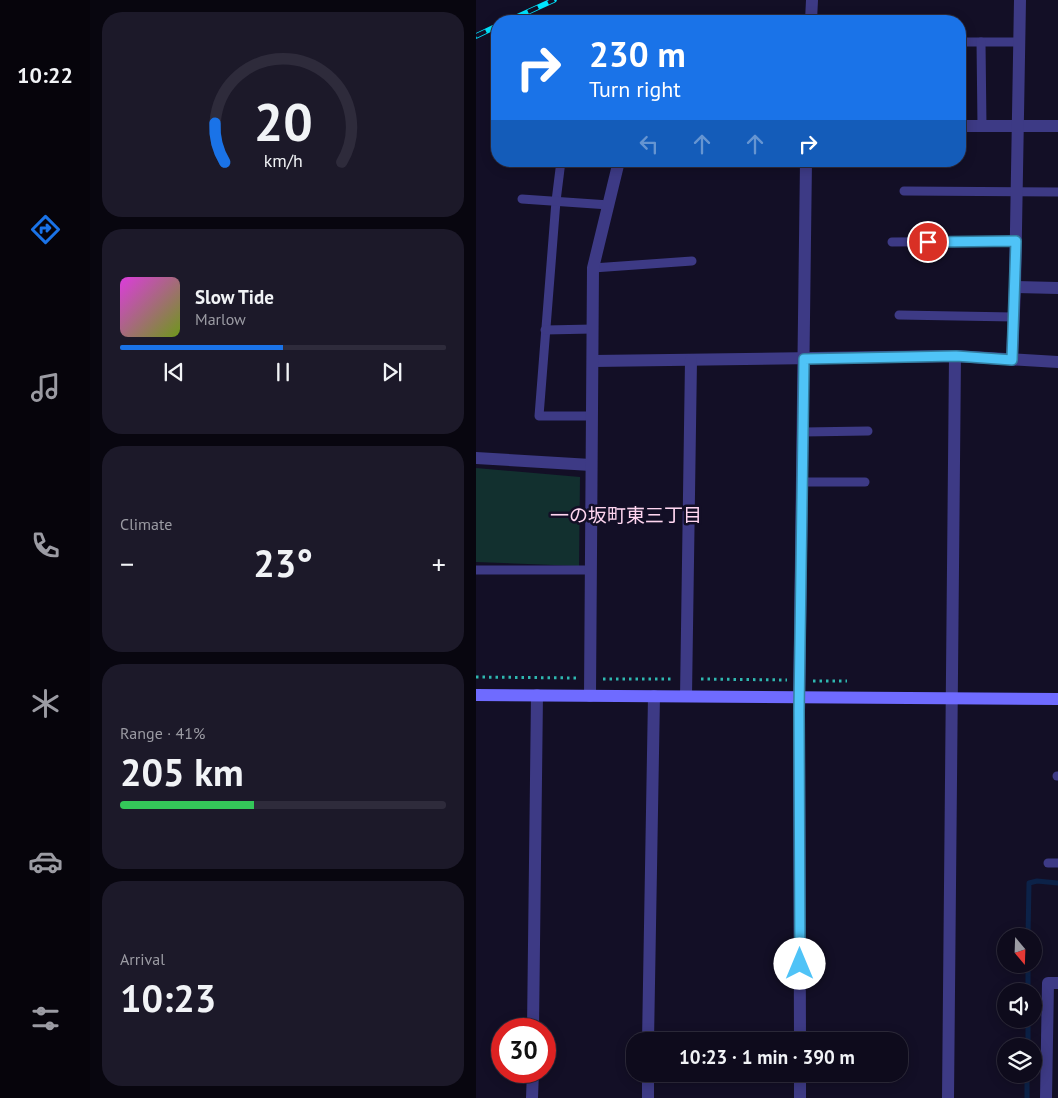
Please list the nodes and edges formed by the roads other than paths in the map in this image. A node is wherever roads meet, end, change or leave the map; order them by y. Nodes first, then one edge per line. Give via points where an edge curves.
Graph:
1 (812, 0) edge
2 (1020, 0) edge
3 (811, 15) edge
4 (966, 42) edge
5 (980, 42) junction
6 (1019, 42) junction
7 (966, 126) edge
8 (982, 126) junction
9 (1018, 126) junction
10 (1058, 126) edge
11 (560, 167) edge
12 (618, 167) edge
13 (806, 167) edge
14 (904, 191) dead end
15 (1017, 192) junction
16 (1058, 192) edge
17 (522, 199) dead end
18 (556, 202) junction
19 (608, 205) junction
20 (1016, 241) junction
21 (892, 242) dead end
22 (692, 261) dead end
23 (593, 268) junction
24 (1015, 287) junction
25 (1058, 288) edge
26 (899, 315) dead end
27 (1014, 317) junction
28 (593, 329) junction
29 (545, 330) junction
30 (956, 356) junction
31 (804, 359) junction
32 (692, 360) junction
33 (1012, 360) junction
34 (593, 361) junction
35 (1058, 362) edge
36 (592, 416) junction
37 (868, 431) dead end
38 (803, 432) junction
39 (476, 458) edge
40 (591, 465) junction
41 (802, 482) junction
42 (865, 482) dead end
43 (476, 570) edge
44 (590, 570) junction
45 (476, 695) edge
46 (537, 695) junction
47 (590, 696) junction
48 (654, 696) junction
49 (686, 696) junction
50 (799, 697) junction
51 (951, 698) junction
52 (1058, 699) edge
53 (1058, 984) edge
54 (533, 1018) edge
55 (648, 1032) edge
56 (800, 1032) edge
57 (648, 1082) edge
58 (800, 1082) edge
59 (533, 1083) edge
60 (532, 1098) edge
61 (648, 1098) edge
62 (800, 1098) edge
63 (948, 1098) edge
64 (1046, 1098) edge

1 - 3 street
2 - 6 street
4 - 5 lane
5 - 6 lane
5 - 8 lane
6 - 9 street
7 - 8 street
8 - 9 street
9 - 10 street
9 - 15 street
11 - 18 lane
12 - 19 street
13 - 31 street
14 - 15 lane
15 - 16 lane
15 - 20 street
17 - 18 lane
18 - 19 lane
18 - 29 lane
19 - 23 street
20 - 21 lane
20 - 24 street
22 - 23 lane
23 - 28 street
24 - 25 street
24 - 27 street
26 - 27 lane
27 - 33 street
28 - 29 lane
28 - 34 street
29 - 36 lane via 539,416
30 - 31 street
30 - 33 street
30 - 51 street
31 - 32 street
31 - 38 street
32 - 34 street
32 - 49 street
33 - 35 street
34 - 36 street
36 - 40 street
37 - 38 lane
38 - 41 street
39 - 40 street
40 - 44 street
41 - 42 lane
41 - 50 street
43 - 44 lane
44 - 47 street
45 - 46 street
46 - 47 street
46 - 54 street
47 - 48 street
48 - 49 street
48 - 55 street
49 - 50 street
50 - 51 street
50 - 56 street
51 - 52 street
51 - 63 street
53 - 64 street via 1048,983
57 - 61 street
58 - 62 street
59 - 60 street

